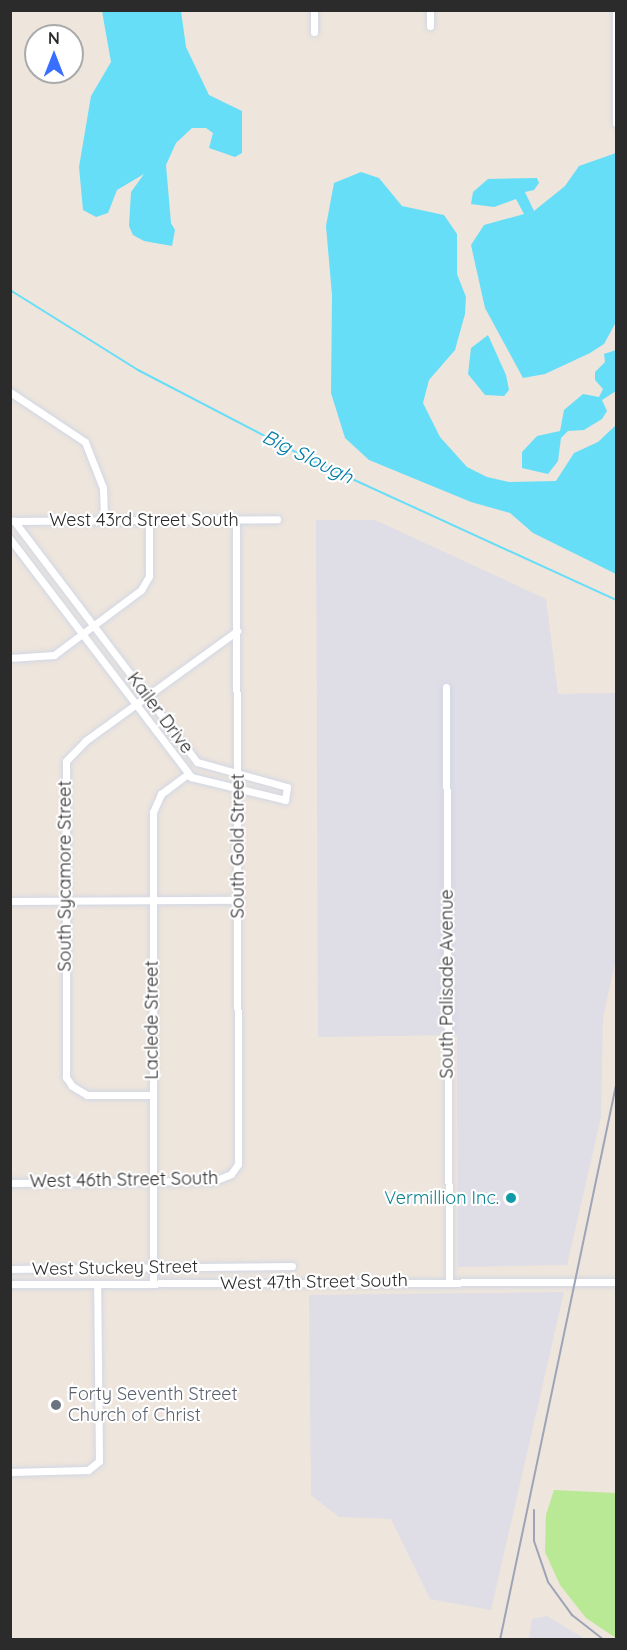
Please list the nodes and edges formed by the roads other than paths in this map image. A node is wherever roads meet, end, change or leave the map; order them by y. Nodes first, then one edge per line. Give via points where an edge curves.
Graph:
1 (314, 10) edge
2 (430, 10) edge
3 (616, 10) edge
4 (430, 26) dead end
5 (314, 32) dead end
6 (616, 123) edge
7 (10, 392) edge
8 (277, 519) dead end
9 (104, 520) junction
10 (149, 520) junction
11 (236, 520) junction
12 (12, 521) edge
13 (10, 539) edge
14 (93, 625) junction
15 (237, 631) junction
16 (82, 634) junction
17 (10, 658) edge
18 (446, 687) dead end
19 (146, 696) junction
20 (135, 704) junction
21 (188, 774) junction
22 (238, 774) junction
23 (238, 788) junction
24 (152, 900) junction
25 (239, 900) junction
26 (10, 901) edge
27 (65, 901) junction
28 (153, 1095) junction
29 (234, 1171) joint
30 (153, 1182) junction
31 (10, 1183) edge
32 (292, 1266) dead end
33 (153, 1268) junction
34 (10, 1269) edge
35 (448, 1281) junction
36 (616, 1282) edge
37 (153, 1283) junction
38 (10, 1284) edge
39 (97, 1284) junction
40 (10, 1472) edge

1 - 5 street
2 - 4 street
3 - 6 street
7 - 9 street via 85,442 103,488
8 - 11 street, West 43rd Street South
9 - 10 street, West 43rd Street South
9 - 12 street, West 43rd Street South
10 - 11 street, West 43rd Street South
10 - 14 street via 150,566 146,583
11 - 15 street, South Gold Street
12 - 14 street, Kailer Drive
13 - 16 street, Kailer Drive
14 - 16 street
14 - 19 street, Kailer Drive
15 - 19 street, South Sycamore Street
15 - 22 street, South Gold Street
16 - 17 street via 54,655
16 - 20 street, Kailer Drive
18 - 35 street, South Palisade Avenue
19 - 20 street, South Sycamore Street
19 - 22 street, Kailer Drive via 197,762
20 - 21 street, Kailer Drive
20 - 27 street, South Sycamore Street via 74,750 66,761
21 - 23 street, Kailer Drive
21 - 24 street, Laclede Street via 154,802
22 - 23 street, South Gold Street
22 - 23 street, Kailer Drive via 287,787 288,794 285,800
23 - 25 street, South Gold Street
24 - 25 street
24 - 27 street
24 - 28 street, Laclede Street
25 - 29 street, South Gold Street via 240,1145
26 - 27 street
27 - 28 street, South Sycamore Street via 68,1080 87,1095
28 - 30 street, Laclede Street
29 - 30 street, West 46th Street South via 214,1181
30 - 31 street, West 46th Street South
30 - 33 street, Laclede Street
32 - 33 street, West Stuckey Street
33 - 34 street, West Stuckey Street
33 - 37 street, Laclede Street
35 - 36 street, West 47th Street South
35 - 37 street, West 47th Street South
37 - 39 street, West 47th Street South
38 - 39 street, West 47th Street South
39 - 40 street via 99,1461 95,1466 71,1472

